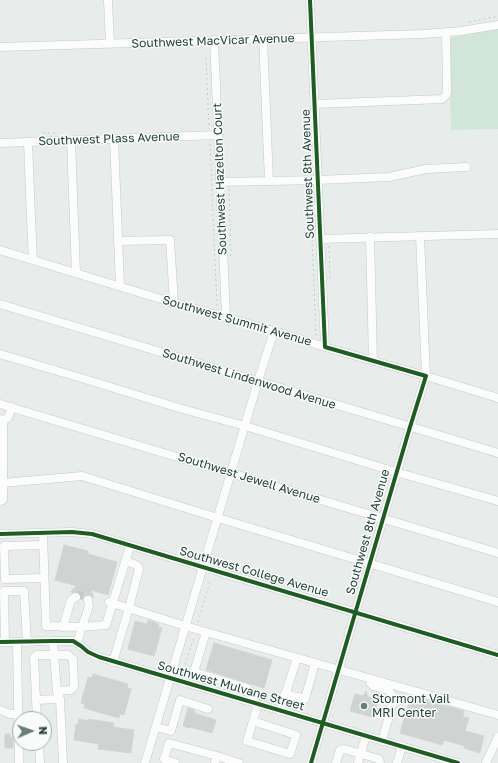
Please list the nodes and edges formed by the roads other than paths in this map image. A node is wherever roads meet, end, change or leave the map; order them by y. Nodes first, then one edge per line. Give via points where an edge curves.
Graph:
1 (108, 0) edge
2 (310, 0) edge
3 (498, 25) edge
4 (446, 33) junction
5 (312, 38) junction
6 (263, 39) junction
7 (214, 40) junction
8 (110, 44) junction
9 (0, 47) edge
10 (315, 104) junction
11 (213, 136) junction
12 (114, 139) junction
13 (71, 141) junction
14 (28, 142) junction
15 (0, 143) edge
16 (466, 167) dead end
17 (318, 180) junction
18 (269, 181) junction
19 (220, 182) junction
20 (498, 234) edge
21 (420, 236) junction
22 (370, 237) junction
23 (320, 239) junction
24 (118, 241) junction
25 (0, 250) edge
26 (33, 260) junction
27 (76, 273) junction
28 (120, 286) junction
29 (174, 303) junction
30 (0, 304) edge
31 (226, 317) junction
32 (274, 331) junction
33 (325, 347) junction
34 (0, 354) edge
35 (373, 361) junction
36 (426, 376) junction
37 (258, 381) junction
38 (498, 398) edge
39 (0, 404) edge
40 (12, 407) junction
41 (1, 419) edge
42 (245, 426) junction
43 (410, 427) junction
44 (498, 453) edge
45 (396, 472) junction
46 (231, 473) junction
47 (3, 483) junction
48 (0, 500) edge
49 (498, 501) edge
50 (218, 518) junction
51 (383, 519) junction
52 (0, 530) edge
53 (43, 533) junction
54 (0, 534) edge
55 (43, 545) junction
56 (130, 546) junction
57 (498, 553) edge
58 (126, 561) junction
59 (370, 563) junction
60 (203, 567) junction
61 (44, 578) junction
62 (76, 597) dead end
63 (88, 600) dead end
64 (111, 602) junction
65 (498, 602) edge
66 (129, 608) junction
67 (355, 612) junction
68 (185, 626) junction
69 (62, 627) junction
70 (82, 627) junction
71 (206, 632) junction
72 (53, 641) junction
73 (3, 642) edge
74 (17, 642) junction
75 (27, 642) junction
76 (77, 643) junction
77 (54, 655) junction
78 (498, 655) edge
79 (297, 658) junction
80 (113, 662) junction
81 (316, 663) junction
82 (339, 669) junction
83 (201, 674) junction
84 (170, 678) junction
85 (369, 678) junction
86 (198, 687) junction
87 (57, 691) junction
88 (285, 694) junction
89 (60, 699) junction
90 (36, 700) junction
91 (257, 704) junction
92 (208, 709) dead end
93 (0, 710) edge
94 (18, 711) edge
95 (37, 711) edge
96 (280, 711) junction
97 (12, 714) edge
98 (498, 715) edge
99 (253, 721) junction
100 (323, 723) junction
101 (156, 727) junction
102 (366, 736) junction
103 (498, 737) edge
104 (382, 741) junction
105 (402, 746) junction
106 (19, 751) edge
107 (39, 751) edge
108 (361, 754) junction
109 (216, 760) edge
110 (19, 763) edge
111 (40, 763) edge
112 (63, 763) edge
113 (145, 763) edge
114 (175, 763) edge
115 (239, 763) edge
116 (311, 763) edge
117 (336, 763) edge
118 (358, 763) edge
119 (380, 763) edge
120 (397, 763) edge
121 (458, 763) edge
122 (486, 763) edge

1 - 8 street
2 - 5 street, Southwest 8th Avenue
3 - 4 street, Southwest MacVicar Avenue
4 - 5 street, Southwest MacVicar Avenue
4 - 10 street via 445,97
5 - 6 street, Southwest MacVicar Avenue
5 - 10 street, Southwest 8th Avenue
6 - 7 street, Southwest MacVicar Avenue
6 - 18 street
7 - 8 street, Southwest MacVicar Avenue
7 - 11 street, Southwest Hazelton Court
8 - 9 street, Southwest MacVicar Avenue
10 - 17 street, Southwest 8th Avenue
11 - 12 street, Southwest Plass Avenue
11 - 19 street, Southwest Hazelton Court
12 - 13 street, Southwest Plass Avenue
12 - 24 street
13 - 14 street, Southwest Plass Avenue
13 - 27 street
14 - 15 street, Southwest Plass Avenue
14 - 26 street
16 - 17 street via 426,169 389,177
17 - 18 street
17 - 23 street, Southwest 8th Avenue
18 - 19 street
19 - 31 street, Southwest Hazelton Court
20 - 21 street
21 - 22 street
21 - 36 street, Southwest 8th Avenue
22 - 23 street
22 - 35 street
23 - 33 street, Southwest 8th Avenue
24 - 28 street
24 - 29 street via 170,240
25 - 26 street, Southwest Summit Avenue
26 - 27 street, Southwest Summit Avenue
27 - 28 street, Southwest Summit Avenue
28 - 29 street, Southwest Summit Avenue
29 - 31 street, Southwest Summit Avenue
30 - 37 street, Southwest Lindenwood Avenue
31 - 32 street, Southwest Summit Avenue
32 - 33 street, Southwest Summit Avenue
32 - 37 street
33 - 35 street, Southwest Summit Avenue
34 - 42 street
35 - 36 street, Southwest Summit Avenue
36 - 38 street, Southwest Summit Avenue
36 - 43 street, Southwest 8th Avenue
37 - 42 street
37 - 43 street, Southwest Lindenwood Avenue
39 - 40 street, Southwest Jewell Avenue
40 - 41 street via 8,418
40 - 46 street, Southwest Jewell Avenue
41 - 47 street
42 - 45 street
42 - 46 street
43 - 44 street, Southwest Lindenwood Avenue
43 - 45 street, Southwest 8th Avenue
45 - 49 street
45 - 51 street, Southwest 8th Avenue
46 - 50 street
46 - 51 street, Southwest Jewell Avenue
47 - 48 street
47 - 50 street via 82,476
50 - 59 street
50 - 60 street
51 - 57 street, Southwest Jewell Avenue
51 - 59 street, Southwest 8th Avenue
52 - 54 street
53 - 54 street, Southwest College Avenue
53 - 55 street
53 - 56 street, Southwest College Avenue via 80,532
55 - 61 street
55 - 61 street via 4,546 5,579
56 - 58 street
56 - 60 street, Southwest College Avenue
58 - 64 street
58 - 66 street via 138,566 139,569
59 - 65 street
59 - 67 street, Southwest 8th Avenue
60 - 67 street, Southwest College Avenue
60 - 68 street
61 - 69 street via 46,626
62 - 69 street via 71,600
63 - 70 street via 89,606
64 - 66 street
64 - 70 street via 106,625
66 - 68 street
66 - 80 street
67 - 78 street, Southwest College Avenue
67 - 82 street, Southwest 8th Avenue
68 - 71 street
68 - 84 street
69 - 70 street
70 - 76 street
71 - 79 street
71 - 83 street via 194,672
72 - 75 street, Southwest Mulvane Street
72 - 76 street, Southwest Mulvane Street
72 - 77 street
73 - 74 street, Southwest Mulvane Street
73 - 75 street via 4,591 24,591
74 - 75 street, Southwest Mulvane Street
74 - 94 street
76 - 80 street, Southwest Mulvane Street via 88,652
77 - 87 street
77 - 87 street via 68,655 73,659 74,687 71,690
77 - 90 street via 34,657
79 - 81 street
79 - 88 street
80 - 84 street, Southwest Mulvane Street
81 - 82 street
81 - 88 street via 305,699
82 - 85 street
82 - 100 street, Southwest 8th Avenue
83 - 86 street
83 - 91 street via 248,688
84 - 86 street, Southwest Mulvane Street
84 - 101 street
85 - 98 street
85 - 104 street via 373,686 387,690 393,697 394,702
86 - 91 street, Southwest Mulvane Street
87 - 89 street
88 - 96 street
89 - 90 street
89 - 112 street
90 - 95 street
91 - 96 street, Southwest Mulvane Street
91 - 99 street
92 - 101 street via 180,700 171,731
93 - 97 street
96 - 100 street, Southwest Mulvane Street
99 - 99 street via 247,741 290,754 296,734
100 - 102 street, Southwest Mulvane Street
100 - 116 street, Southwest 8th Avenue
101 - 113 street
102 - 104 street, Southwest Mulvane Street
102 - 108 street
103 - 122 street
104 - 105 street, Southwest Mulvane Street
105 - 120 street
105 - 121 street, Southwest Mulvane Street
106 - 110 street
107 - 111 street
108 - 117 street via 340,750
108 - 118 street
108 - 119 street via 379,760
109 - 114 street via 170,742 164,759
109 - 115 street

